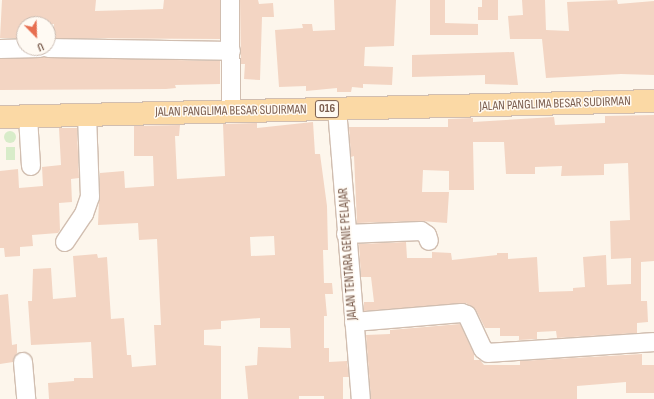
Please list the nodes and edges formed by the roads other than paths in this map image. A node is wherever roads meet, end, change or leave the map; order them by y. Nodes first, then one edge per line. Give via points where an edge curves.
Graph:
1 (230, 0) edge
2 (56, 48) edge
3 (0, 49) edge
4 (16, 49) edge
5 (231, 50) junction
6 (654, 100) edge
7 (337, 109) junction
8 (231, 111) junction
9 (87, 115) junction
10 (28, 117) junction
11 (0, 118) edge
12 (31, 166) dead end
13 (346, 234) junction
14 (430, 241) dead end
15 (65, 242) dead end
16 (354, 322) junction
17 (654, 342) edge
18 (22, 362) dead end
19 (26, 399) edge
20 (361, 399) edge

1 - 5 street
2 - 5 street
3 - 4 street
5 - 8 street
6 - 7 main road, JALAN PANGLIMA BESAR SUDIRMAN / 016
7 - 8 main road, JALAN PANGLIMA BESAR SUDIRMAN / 016
7 - 13 street, JALAN TENTARA GENIE PELAJAR
8 - 9 main road, JALAN PANGLIMA BESAR SUDIRMAN / 016
9 - 10 main road, JALAN PANGLIMA BESAR SUDIRMAN / 016
9 - 15 street via 90,197 84,214
10 - 11 main road, JALAN PANGLIMA BESAR SUDIRMAN / 016
10 - 12 street
13 - 14 street via 421,231
13 - 16 street, JALAN TENTARA GENIE PELAJAR
16 - 17 street via 462,313 471,320 483,349 488,353
16 - 20 street, JALAN TENTARA GENIE PELAJAR
18 - 19 street

